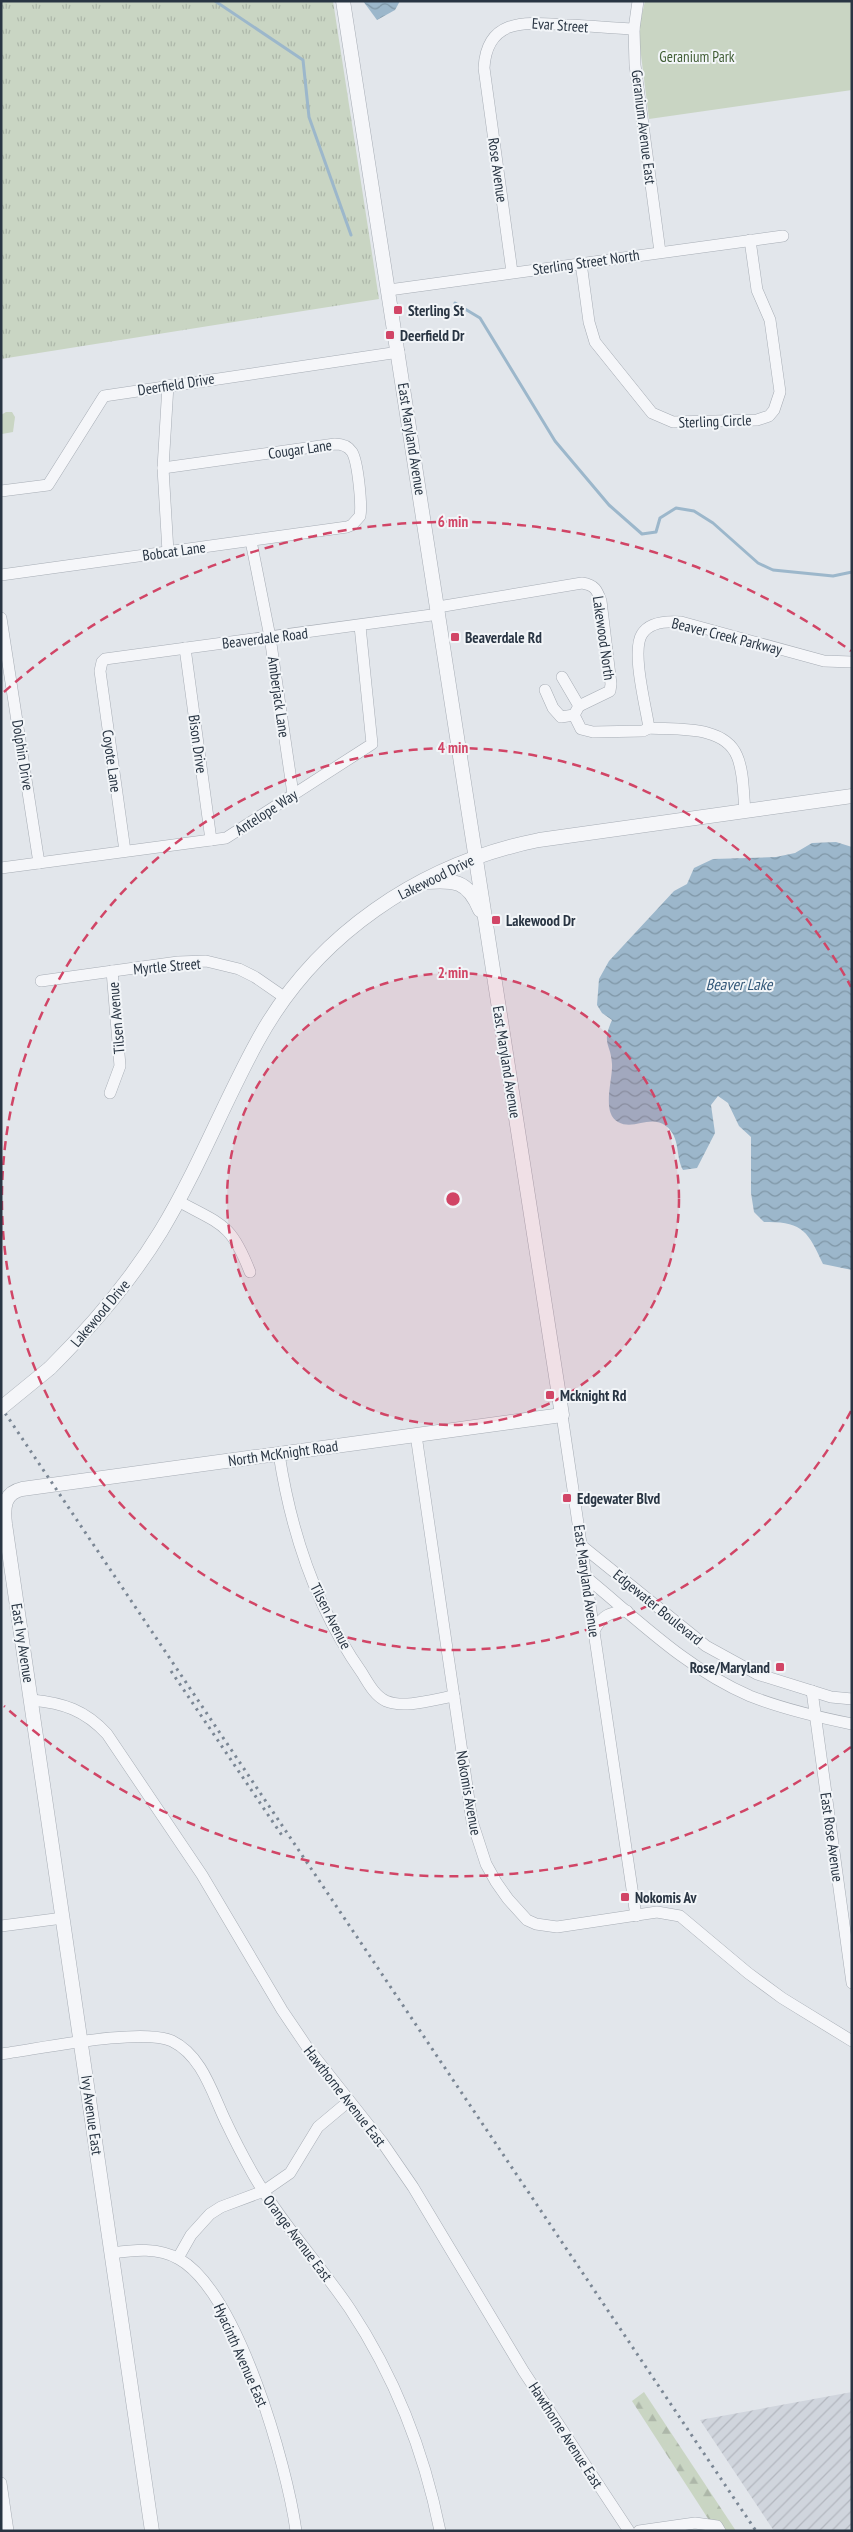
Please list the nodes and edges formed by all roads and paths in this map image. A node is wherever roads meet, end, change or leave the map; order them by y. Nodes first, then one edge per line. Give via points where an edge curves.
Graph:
1 (343, 1) edge
2 (638, 1) edge
3 (634, 29) junction
4 (484, 68) joint
5 (783, 236) dead end
6 (750, 240) junction
7 (660, 252) junction
8 (581, 263) junction
9 (512, 272) junction
10 (389, 290) junction
11 (398, 352) junction
12 (168, 385) junction
13 (162, 468) junction
14 (1, 491) edge
15 (346, 527) joint
16 (251, 541) junction
17 (168, 552) junction
18 (1, 575) edge
19 (438, 610) junction
20 (1, 618) edge
21 (360, 626) junction
22 (270, 637) junction
23 (185, 648) junction
24 (852, 662) edge
25 (5, 670) edge
26 (100, 671) joint
27 (562, 677) dead end
28 (545, 690) dead end
29 (577, 711) junction
30 (649, 728) junction
31 (293, 794) junction
32 (852, 796) edge
33 (745, 810) junction
34 (211, 840) junction
35 (125, 852) junction
36 (475, 857) junction
37 (40, 863) junction
38 (1, 868) edge
39 (420, 882) junction
40 (487, 929) junction
41 (112, 971) junction
42 (41, 981) dead end
43 (284, 997) junction
44 (110, 1093) dead end
45 (178, 1201) junction
46 (250, 1272) dead end
47 (1, 1408) edge
48 (562, 1415) junction
49 (416, 1434) junction
50 (279, 1454) junction
51 (7, 1498) joint
52 (582, 1546) junction
53 (587, 1578) junction
54 (628, 1611) junction
55 (594, 1631) junction
56 (812, 1691) junction
57 (454, 1696) junction
58 (852, 1699) edge
59 (32, 1700) junction
60 (815, 1717) junction
61 (852, 1724) edge
62 (636, 1916) junction
63 (63, 1918) junction
64 (1, 1926) edge
65 (852, 1983) edge
66 (852, 2041) edge
67 (82, 2043) junction
68 (1, 2054) edge
69 (349, 2101) junction
70 (264, 2191) junction
71 (112, 2253) junction
72 (178, 2258) junction
73 (1, 2483) edge
74 (718, 2528) edge
75 (8, 2531) edge
76 (152, 2531) edge
77 (296, 2531) edge
78 (440, 2531) edge
79 (629, 2531) edge
80 (639, 2531) edge

1 - 10 street, East Maryland Avenue
2 - 3 street, Geranium Avenue East
3 - 4 street, Evar Street via 514,24 492,39 484,57
3 - 7 street, Geranium Avenue East
4 - 9 street, Rose Avenue
5 - 6 street, Sterling Street North
6 - 7 street, Sterling Street North
6 - 8 street, Sterling Circle via 759,297 770,320 780,392 774,410 769,416 757,420 673,422 652,413 595,342
7 - 8 street, Sterling Street North
8 - 9 street, Sterling Street North
9 - 10 street, Sterling Street North
10 - 11 street, East Maryland Avenue
11 - 12 street, Deerfield Drive
11 - 19 street, East Maryland Avenue
12 - 13 street
12 - 14 street, Deerfield Drive via 104,396 48,485
13 - 15 street, Cougar Lane via 343,445 349,448 354,458 361,511 357,522
13 - 17 street
15 - 16 street, Bobcat Lane
16 - 17 street, Bobcat Lane
16 - 22 street, Amberjack Lane
17 - 18 street, Bobcat Lane
19 - 21 street, Beaverdale Road
19 - 29 street, Lakewood North via 582,583 596,589 601,602 610,691
19 - 36 street, East Maryland Avenue
20 - 25 street, Dolphin Drive
21 - 22 street, Beaverdale Road
21 - 31 street, Antelope Way via 372,744
22 - 23 street, Beaverdale Road
22 - 31 street, Amberjack Lane
23 - 26 street, Beaverdale Road via 111,657 102,662
23 - 34 street, Bison Drive
24 - 30 street, Beaver Creek Parkway via 824,661 681,622 667,620 654,624 642,634 638,650
25 - 37 street, Dolphin Drive
26 - 35 street, Coyote Lane
27 - 29 street
28 - 29 street via 561,717
29 - 30 street via 581,729 593,732 643,731
30 - 33 street via 716,735 730,745 740,768
31 - 34 street, Antelope Way via 226,838
32 - 33 street, Lakewood Drive
33 - 36 street, Lakewood Drive via 539,840
34 - 35 street, Antelope Way
35 - 37 street, Antelope Way
36 - 39 street, Lakewood Drive
36 - 40 street, East Maryland Avenue
37 - 38 street, Antelope Way
39 - 40 street via 452,881 464,886 474,898
39 - 43 street, Lakewood Drive via 359,920 322,954
40 - 48 street, East Maryland Avenue
41 - 42 street, Myrtle Street
41 - 43 street, Myrtle Street via 178,962 206,962 239,969
41 - 44 street, Tilsen Avenue via 120,1066
43 - 45 street, Lakewood Drive via 253,1049
45 - 46 street via 217,1222 233,1235
45 - 47 street, Lakewood Drive, bridge via 124,1285 91,1326 50,1368
48 - 49 street, North McKnight Road
48 - 52 street, East Maryland Avenue
49 - 50 street, North McKnight Road
49 - 57 street, Nokomis Avenue
50 - 51 street, North McKnight Road via 22,1489
50 - 57 street, Tilsen Avenue via 290,1512 312,1580 339,1636 374,1691 382,1699 395,1704
51 - 59 street, East Ivy Avenue via 5,1524
52 - 53 street, East Maryland Avenue
52 - 56 street, Edgewater Boulevard via 706,1646 758,1674
53 - 54 street, Edgewater Boulevard
53 - 55 street, East Maryland Avenue
54 - 55 street, Edgewater Boulevard via 613,1612 601,1618
54 - 60 street, Edgewater Boulevard via 675,1652 707,1673 748,1695
55 - 62 street, East Maryland Avenue
56 - 58 street, Edgewater Boulevard
56 - 60 street, East Rose Avenue
57 - 62 street, Nokomis Avenue via 477,1841 486,1864 508,1899 527,1920 546,1927
59 - 63 street, Ivy Avenue East
59 - 69 street, Hawthorne Avenue East via 72,1707 87,1715 107,1734 202,1875 282,2010
60 - 61 street, Edgewater Boulevard
60 - 65 street, East Rose Avenue
62 - 66 street, Nokomis Avenue via 663,1912 680,1916 782,1998
63 - 64 street
63 - 67 street, Ivy Avenue East
67 - 68 street, Orange Avenue East
67 - 70 street, Orange Avenue East via 150,2035 182,2046 198,2064
67 - 71 street, Ivy Avenue East
69 - 70 street via 318,2127 290,2173
69 - 79 street, Hawthorne Avenue East via 414,2187 519,2364
70 - 72 street via 210,2214 191,2235
70 - 78 street, Orange Avenue East via 350,2308 386,2370 415,2436
71 - 72 street, Hyacinth Avenue East via 152,2250
71 - 76 street, Ivy Avenue East
72 - 77 street, Hyacinth Avenue East via 210,2288 249,2366 277,2443
73 - 75 street
74 - 80 street via 695,2523

